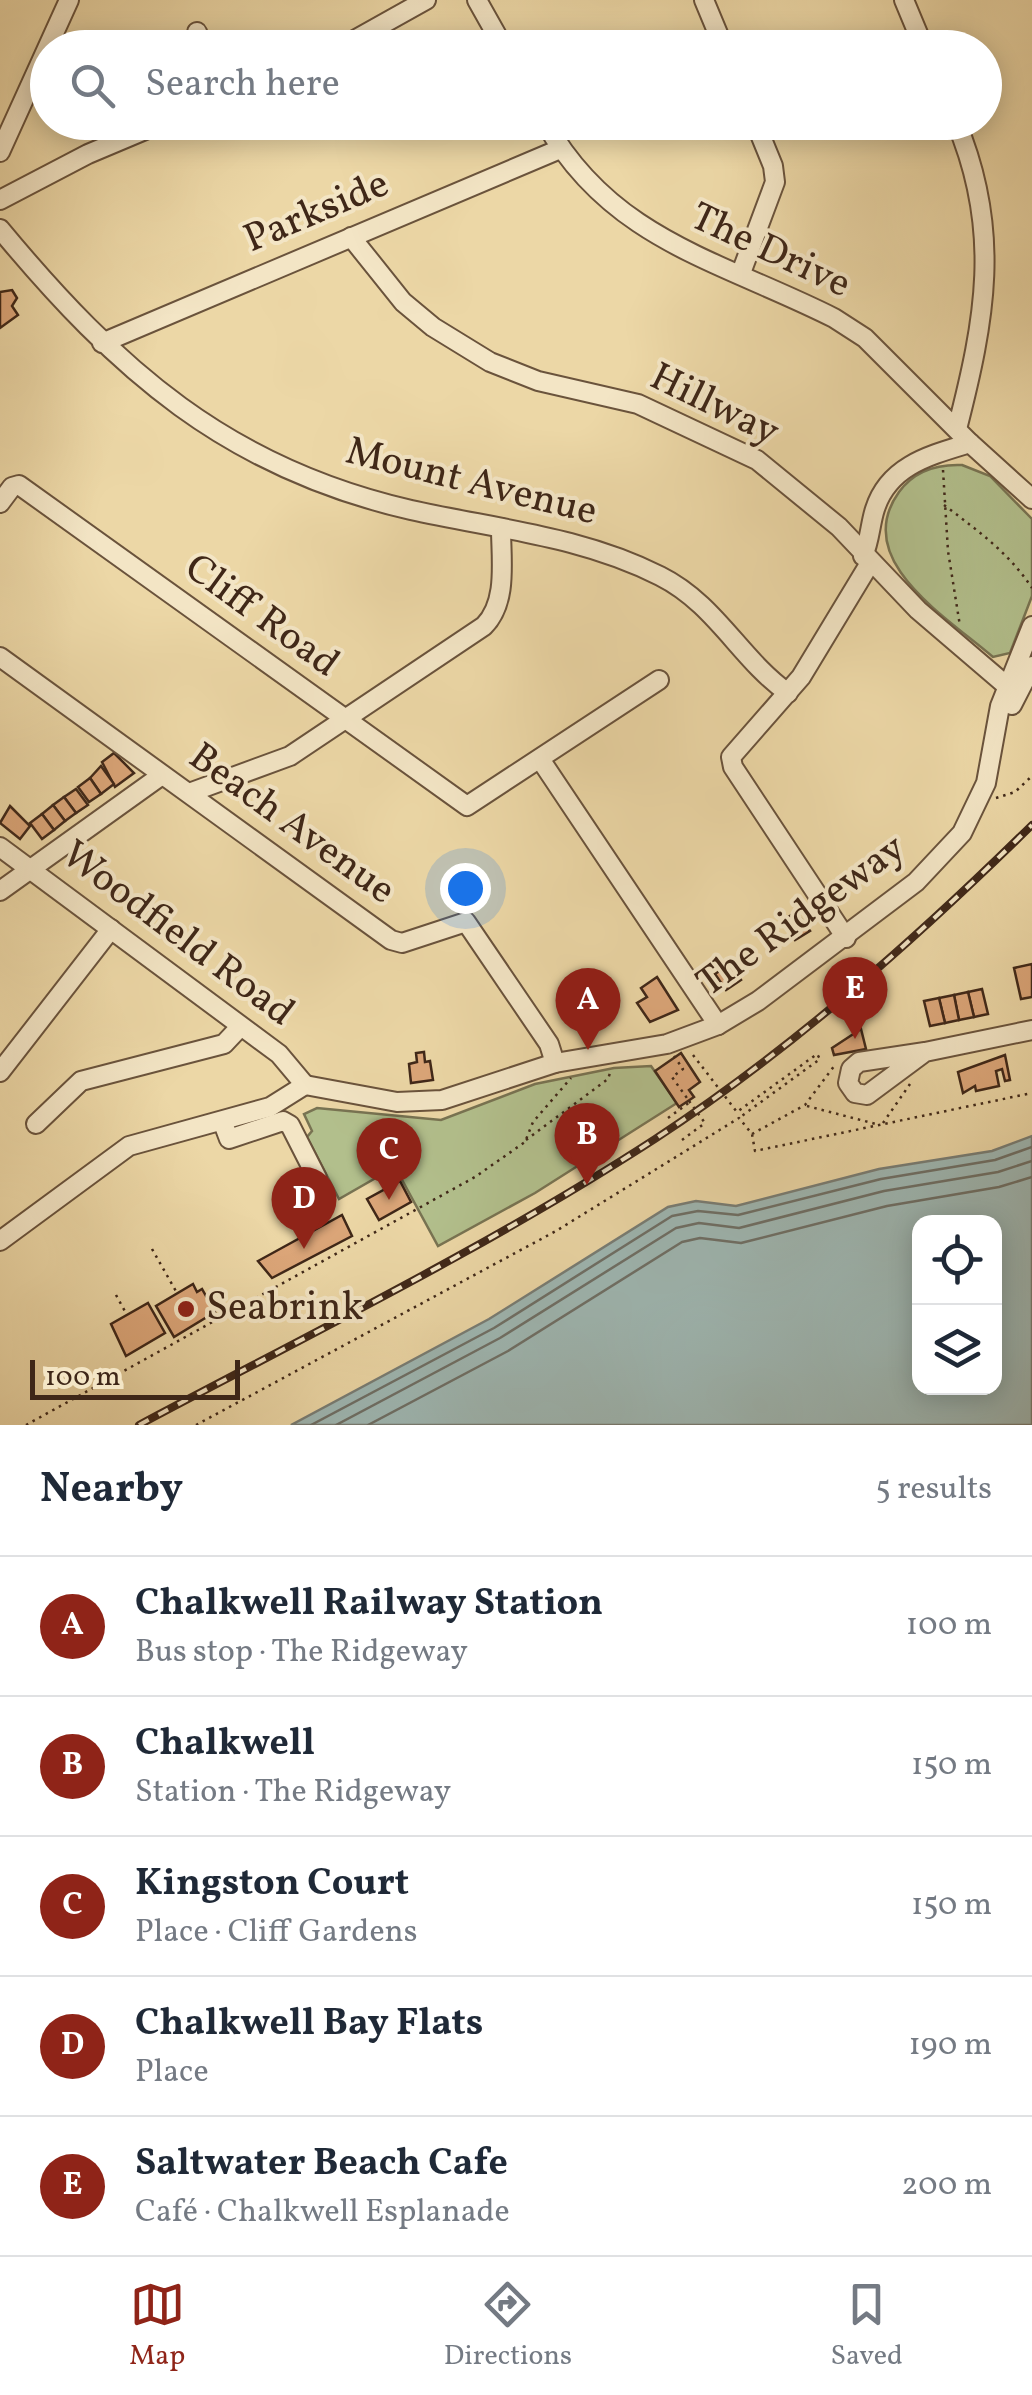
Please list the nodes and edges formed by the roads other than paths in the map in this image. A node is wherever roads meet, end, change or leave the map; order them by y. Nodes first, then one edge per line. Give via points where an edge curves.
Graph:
1 (69, 0) edge
2 (426, 0) edge
3 (477, 0) edge
4 (704, 0) edge
5 (904, 0) edge
6 (55, 30) edge
7 (372, 30) edge
8 (494, 30) edge
9 (716, 30) edge
10 (916, 30) edge
11 (30, 86) edge
12 (121, 140) edge
13 (555, 140) edge
14 (763, 140) edge
15 (962, 140) edge
16 (560, 149) junction
17 (0, 152) edge
18 (0, 200) edge
19 (0, 229) edge
20 (351, 237) junction
21 (741, 273) junction
22 (102, 342) junction
23 (964, 436) junction
24 (1032, 499) edge
25 (0, 502) edge
26 (501, 528) junction
27 (867, 560) junction
28 (1032, 626) edge
29 (0, 657) edge
30 (1032, 666) edge
31 (659, 680) dead end
32 (1011, 691) junction
33 (788, 692) junction
34 (341, 718) junction
35 (540, 758) junction
36 (162, 774) junction
37 (189, 793) junction
38 (0, 846) edge
39 (31, 869) junction
40 (0, 891) edge
41 (111, 929) junction
42 (846, 938) junction
43 (718, 1024) junction
44 (240, 1027) junction
45 (1032, 1030) edge
46 (925, 1052) junction
47 (554, 1063) junction
48 (0, 1072) edge
49 (306, 1085) junction
50 (224, 1122) junction
51 (36, 1124) dead end
52 (318, 1178) dead end
53 (0, 1241) edge

1 - 6 street
2 - 7 street
3 - 8 street
4 - 9 street
5 - 10 street
11 - 17 street
12 - 18 street
13 - 16 street, The Drive
14 - 21 street via 775,182
15 - 23 street via 975,180 987,292
16 - 20 street, Parkside
16 - 21 street, The Drive via 638,227
19 - 22 street, Mount Avenue
20 - 22 street, Parkside
20 - 27 street, Hillway via 403,302 467,349 510,372 638,404 732,445 780,476
21 - 23 street, The Drive via 865,338
22 - 26 street, Mount Avenue via 150,388 274,463 347,492
23 - 24 street, The Drive
23 - 27 street via 909,465 882,493
25 - 34 street, Cliff Road via 15,485
26 - 33 street, Mount Avenue via 588,546 664,578 710,611
26 - 34 street via 493,617
27 - 32 street, Hillway
27 - 33 street
28 - 32 street, The Ridgeway
29 - 36 street, Beach Avenue
30 - 32 street, The Ridgeway
31 - 35 street
32 - 42 street, The Ridgeway via 978,805 962,834 935,866
33 - 42 street via 735,750 733,768
34 - 35 street, Cliff Road via 467,806
34 - 37 street via 263,770
35 - 43 street
36 - 37 street, Beach Avenue
36 - 39 street
37 - 47 street, Beach Avenue via 396,943 466,922
38 - 39 street, Woodfield Road
39 - 40 street
39 - 41 street, Woodfield Road
41 - 44 street, Woodfield Road
41 - 48 street
42 - 43 street, The Ridgeway
43 - 47 street, The Ridgeway via 667,1044
44 - 49 street, Woodfield Road via 279,1054
44 - 51 street via 224,1044 81,1081
45 - 46 street
46 - 46 street via 866,1094 850,1088 851,1069 860,1062
47 - 49 street, The Ridgeway via 467,1095 421,1103
49 - 50 street via 270,1107
50 - 52 street via 228,1139 283,1121 290,1125
50 - 53 street via 129,1146

